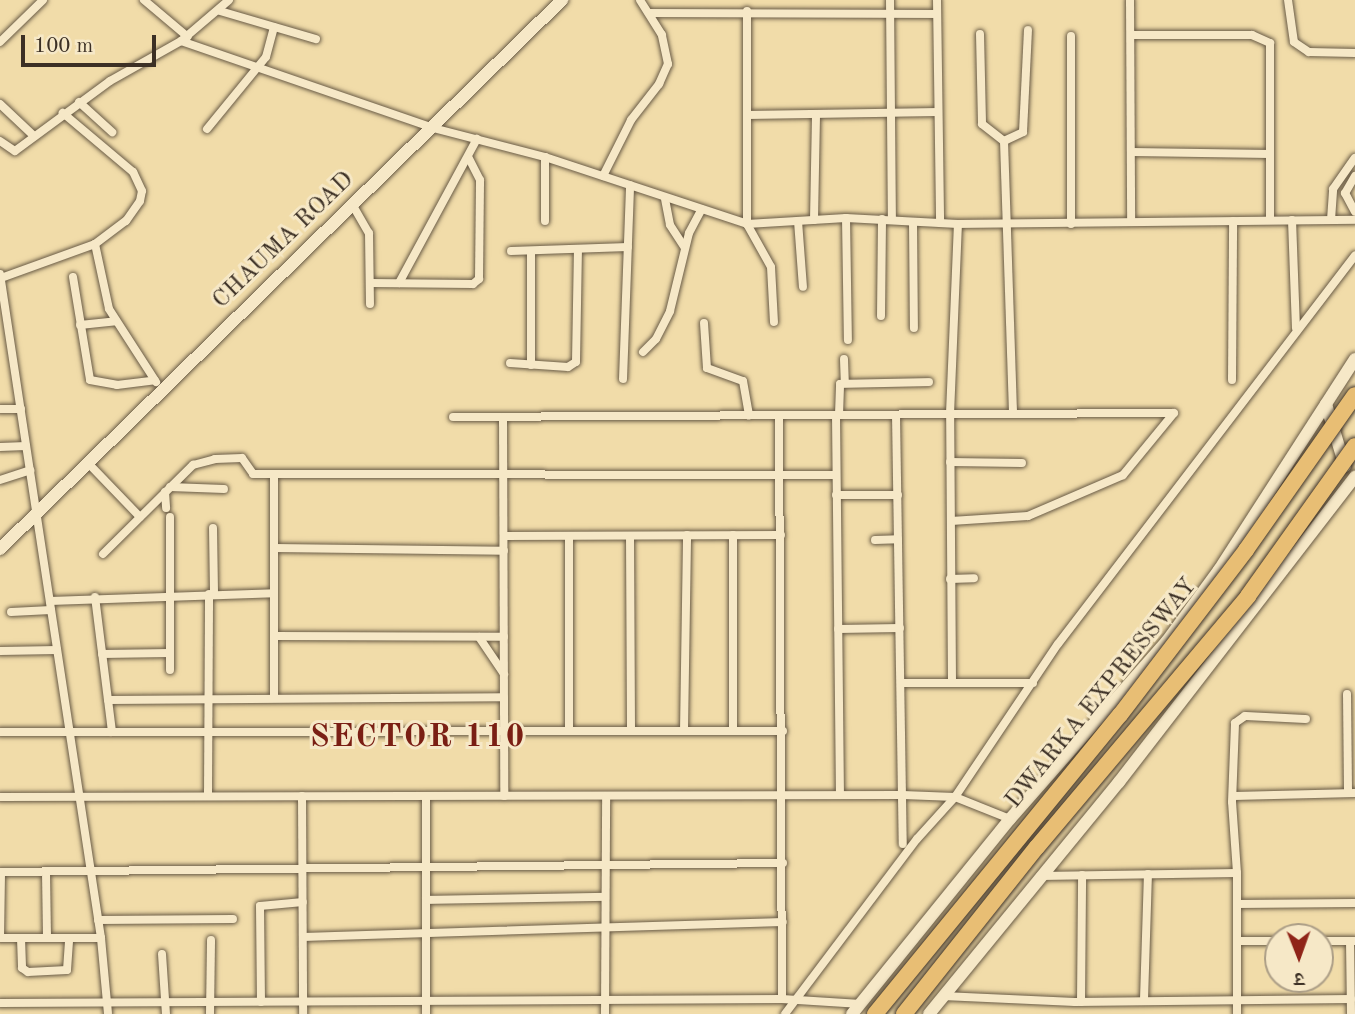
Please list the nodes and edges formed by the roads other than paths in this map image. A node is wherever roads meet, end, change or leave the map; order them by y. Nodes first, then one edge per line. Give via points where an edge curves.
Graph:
1 (43, 0) edge
2 (144, 0) edge
3 (229, 0) edge
4 (562, 0) edge
5 (640, 0) edge
6 (806, 0) edge
7 (890, 0) edge
8 (937, 0) edge
9 (1130, 0) edge
10 (1288, 0) edge
11 (806, 10) junction
12 (220, 11) junction
13 (747, 11) junction
14 (650, 13) junction
15 (889, 14) junction
16 (937, 14) junction
17 (274, 27) junction
18 (1028, 30) dead end
19 (980, 34) dead end
20 (1132, 34) junction
21 (1071, 36) dead end
22 (184, 39) junction
23 (316, 39) dead end
24 (0, 42) edge
25 (1355, 53) edge
26 (257, 69) junction
27 (79, 102) junction
28 (0, 104) edge
29 (938, 112) junction
30 (63, 113) junction
31 (891, 113) junction
32 (816, 114) junction
33 (747, 115) junction
34 (433, 128) junction
35 (207, 129) dead end
36 (112, 132) dead end
37 (34, 136) junction
38 (477, 139) junction
39 (0, 141) edge
40 (1004, 141) junction
41 (1132, 152) junction
42 (1270, 154) junction
43 (545, 157) junction
44 (468, 158) junction
45 (1355, 158) edge
46 (603, 176) junction
47 (1355, 176) edge
48 (630, 185) junction
49 (665, 199) junction
50 (1331, 201) junction
51 (1346, 201) junction
52 (352, 204) junction
53 (702, 209) junction
54 (1355, 212) edge
55 (846, 218) junction
56 (1270, 219) junction
57 (814, 220) junction
58 (887, 220) junction
59 (1292, 220) junction
60 (1331, 220) junction
61 (1355, 220) edge
62 (545, 221) dead end
63 (798, 221) junction
64 (1131, 221) junction
65 (1233, 221) junction
66 (913, 222) junction
67 (940, 223) junction
68 (747, 224) junction
69 (958, 224) junction
70 (1007, 224) junction
71 (1071, 224) junction
72 (95, 244) junction
73 (628, 247) junction
74 (685, 248) junction
75 (578, 249) junction
76 (510, 251) dead end
77 (531, 251) junction
78 (1355, 255) edge
79 (0, 276) edge
80 (73, 277) dead end
81 (370, 284) junction
82 (399, 284) junction
83 (803, 287) dead end
84 (370, 304) dead end
85 (881, 316) dead end
86 (116, 321) junction
87 (774, 322) dead end
88 (704, 323) dead end
89 (80, 325) junction
90 (914, 328) dead end
91 (1296, 328) junction
92 (848, 340) dead end
93 (643, 352) dead end
94 (844, 359) dead end
95 (1355, 359) edge
96 (510, 363) dead end
97 (531, 365) junction
98 (623, 379) dead end
99 (1233, 380) dead end
100 (929, 382) dead end
101 (845, 383) junction
102 (158, 385) junction
103 (1355, 394) edge
104 (1326, 404) junction
105 (0, 409) edge
106 (21, 409) junction
107 (950, 414) junction
108 (1013, 414) junction
109 (749, 415) junction
110 (779, 415) junction
111 (837, 415) junction
112 (896, 415) junction
113 (453, 416) dead end
114 (503, 417) junction
115 (26, 446) junction
116 (1355, 446) edge
117 (0, 447) edge
118 (950, 462) junction
119 (88, 463) junction
120 (1021, 463) dead end
121 (30, 470) junction
122 (274, 474) junction
123 (503, 475) junction
124 (780, 475) junction
125 (836, 475) junction
126 (0, 480) edge
127 (1353, 480) edge
128 (167, 489) junction
129 (225, 489) dead end
130 (836, 495) junction
131 (898, 495) junction
132 (166, 508) dead end
133 (37, 513) junction
134 (140, 517) junction
135 (170, 517) dead end
136 (951, 521) junction
137 (213, 528) dead end
138 (733, 535) junction
139 (781, 535) junction
140 (504, 536) junction
141 (569, 536) junction
142 (630, 536) junction
143 (687, 536) junction
144 (898, 539) junction
145 (875, 540) dead end
146 (274, 548) junction
147 (0, 549) edge
148 (504, 551) junction
149 (103, 554) dead end
150 (974, 578) dead end
151 (950, 579) junction
152 (274, 593) junction
153 (170, 594) junction
154 (212, 594) junction
155 (95, 597) junction
156 (50, 605) junction
157 (11, 611) dead end
158 (900, 628) junction
159 (838, 629) junction
160 (274, 636) junction
161 (479, 637) junction
162 (504, 637) junction
163 (57, 650) junction
164 (0, 651) edge
165 (170, 653) junction
166 (102, 654) junction
167 (170, 670) dead end
168 (504, 674) junction
169 (951, 681) junction
170 (1033, 682) junction
171 (901, 683) junction
172 (1347, 694) dead end
173 (504, 697) junction
174 (274, 698) junction
175 (210, 699) junction
176 (108, 700) junction
177 (1306, 719) dead end
178 (504, 731) junction
179 (569, 731) junction
180 (631, 731) junction
181 (684, 731) junction
182 (733, 731) junction
183 (783, 731) junction
184 (0, 732) edge
185 (70, 732) junction
186 (112, 732) junction
187 (210, 732) junction
188 (1352, 793) edge
189 (783, 795) junction
190 (840, 795) junction
191 (903, 795) junction
192 (208, 796) junction
193 (302, 796) junction
194 (426, 796) junction
195 (504, 796) junction
196 (606, 796) junction
197 (1234, 796) junction
198 (0, 797) edge
199 (80, 797) junction
200 (955, 797) junction
201 (1010, 819) junction
202 (903, 844) dead end
203 (783, 863) junction
204 (606, 866) junction
205 (426, 869) junction
206 (303, 870) junction
207 (0, 872) edge
208 (46, 873) junction
209 (1237, 873) junction
210 (91, 874) junction
211 (1148, 874) junction
212 (1083, 875) junction
213 (1039, 877) junction
214 (606, 897) junction
215 (426, 900) junction
216 (303, 902) junction
217 (1355, 903) edge
218 (1237, 904) junction
219 (233, 919) dead end
220 (98, 920) junction
221 (783, 922) junction
222 (605, 928) junction
223 (426, 933) junction
224 (303, 937) junction
225 (0, 938) edge
226 (21, 938) junction
227 (47, 938) junction
228 (69, 938) junction
229 (102, 938) junction
230 (211, 940) dead end
231 (1237, 941) junction
232 (1264, 941) edge
233 (1334, 941) edge
234 (1353, 941) edge
235 (162, 954) dead end
236 (943, 996) junction
237 (782, 999) junction
238 (797, 999) junction
239 (1351, 999) junction
240 (605, 1000) junction
241 (1143, 1000) junction
242 (1237, 1000) junction
243 (426, 1001) junction
244 (105, 1002) junction
245 (165, 1002) junction
246 (210, 1002) junction
247 (261, 1002) junction
248 (303, 1002) junction
249 (1081, 1002) junction
250 (1, 1003) edge
251 (856, 1009) edge
252 (2, 1014) edge
253 (107, 1014) edge
254 (166, 1014) edge
255 (210, 1014) edge
256 (303, 1014) edge
257 (426, 1014) edge
258 (605, 1014) edge
259 (785, 1014) edge
260 (875, 1014) edge
261 (904, 1014) edge
262 (929, 1014) edge
263 (1237, 1014) edge
264 (1351, 1014) edge

1 - 24 street
2 - 22 street
3 - 12 street
4 - 34 street, CHAUMA ROAD
5 - 14 street
6 - 11 street
7 - 15 street
8 - 16 street
9 - 20 street
10 - 25 street via 1294,42 1308,52
11 - 13 street
11 - 15 street
12 - 17 street
12 - 22 street
13 - 14 street
13 - 33 street
14 - 46 street via 666,46 668,64 659,84 631,120
15 - 16 street
15 - 31 street
16 - 29 street
17 - 23 street
17 - 26 street via 268,52
18 - 40 street via 1023,132
19 - 40 street via 982,124
20 - 41 street
20 - 42 street via 1252,35 1270,43
21 - 71 street
22 - 26 street
22 - 27 street
26 - 34 street
26 - 35 street
27 - 30 street
27 - 36 street
28 - 37 street
29 - 31 street
29 - 67 street
30 - 37 street
30 - 72 street via 133,172 142,191 126,221
31 - 32 street
31 - 58 street
32 - 33 street
32 - 57 street
33 - 68 street
34 - 38 street
34 - 52 street, CHAUMA ROAD
37 - 39 street via 15,151
38 - 43 street
38 - 44 street
40 - 70 street
41 - 42 street
41 - 64 street
42 - 56 street
43 - 46 street
43 - 62 street
44 - 82 street
44 - 82 street via 480,180 479,279 472,284
45 - 50 street via 1333,189
46 - 48 street
47 - 51 street via 1345,193
48 - 49 street
48 - 73 street
49 - 53 street
49 - 74 street via 670,225
50 - 51 street
50 - 60 street
51 - 54 street
52 - 81 street via 369,233
52 - 102 street, CHAUMA ROAD
53 - 68 street
53 - 74 street
55 - 57 street
55 - 58 street
55 - 92 street
56 - 59 street
56 - 65 street
57 - 63 street
58 - 66 street
58 - 85 street
59 - 60 street
59 - 91 street
60 - 61 street
63 - 68 street
63 - 83 street
64 - 65 street
64 - 71 street
65 - 99 street
66 - 67 street
66 - 90 street
67 - 69 street
68 - 87 street via 771,267
69 - 70 street
69 - 107 street
70 - 71 street
70 - 108 street
72 - 79 street
72 - 86 street
73 - 75 street
73 - 98 street
74 - 93 street via 670,311 656,339
75 - 77 street
75 - 97 street via 576,362 568,367
76 - 77 street
77 - 97 street
78 - 91 street
79 - 106 street
80 - 89 street
81 - 82 street
81 - 84 street
86 - 89 street
86 - 102 street
88 - 109 street via 707,368 743,381
89 - 102 street via 90,380
91 - 170 street
94 - 101 street
95 - 104 street
96 - 97 street
100 - 101 street
101 - 111 street via 840,384
102 - 119 street, CHAUMA ROAD
103 - 260 highway, DWARKA EXPRESSWAY, bridge via 1246,550 1120,715
104 - 127 street
104 - 201 street via 1219,570 1167,641
105 - 106 street
106 - 115 street
107 - 108 street
107 - 112 street
107 - 118 street
108 - 136 street via 1174,412 1123,475 1028,516
109 - 110 street
109 - 114 street
110 - 111 street
110 - 124 street
111 - 112 street
111 - 125 street
112 - 131 street
113 - 114 street
114 - 123 street
115 - 117 street
115 - 121 street
116 - 261 highway, DWARKA EXPRESSWAY, bridge via 1248,596
118 - 120 street
118 - 136 street
119 - 133 street, CHAUMA ROAD
119 - 134 street
121 - 126 street
121 - 133 street
122 - 123 street
122 - 128 street via 249,473 242,457 215,459 192,465
122 - 146 street
123 - 124 street
123 - 140 street
124 - 125 street
124 - 139 street
125 - 130 street
127 - 213 street via 1119,782
128 - 129 street
128 - 132 street
128 - 134 street
130 - 131 street
130 - 159 street
131 - 144 street
133 - 147 street, CHAUMA ROAD
133 - 156 street
134 - 149 street
135 - 153 street
136 - 151 street
137 - 154 street
138 - 139 street
138 - 143 street
138 - 182 street
139 - 183 street
140 - 141 street
140 - 148 street
141 - 142 street
141 - 179 street
142 - 143 street
142 - 180 street
143 - 181 street
144 - 145 street
144 - 158 street
146 - 148 street
146 - 152 street
148 - 162 street
150 - 151 street
151 - 169 street
152 - 154 street
152 - 160 street
153 - 154 street
153 - 155 street
153 - 165 street
154 - 175 street
155 - 156 street
155 - 166 street
156 - 157 street
156 - 163 street
158 - 159 street
158 - 171 street
159 - 190 street
160 - 161 street
160 - 174 street
161 - 162 street
161 - 168 street
162 - 168 street
163 - 164 street
163 - 185 street
165 - 166 street
165 - 167 street
166 - 176 street
168 - 173 street
169 - 170 street
169 - 171 street
170 - 200 street
171 - 191 street
172 - 188 street
173 - 174 street
173 - 178 street
174 - 175 street
175 - 176 street
175 - 187 street
176 - 186 street
177 - 197 street via 1238,717
178 - 179 street
178 - 187 street
178 - 195 street
179 - 180 street
180 - 181 street
181 - 182 street
182 - 183 street
183 - 189 street
184 - 185 street
185 - 186 street
185 - 199 street
186 - 187 street
187 - 192 street
188 - 197 street
189 - 190 street
189 - 196 street
189 - 203 street
190 - 191 street
191 - 200 street
191 - 202 street
192 - 193 street
192 - 199 street
193 - 194 street
193 - 206 street
194 - 195 street
194 - 205 street
195 - 196 street
196 - 204 street
197 - 209 street
198 - 199 street
199 - 210 street
200 - 201 street
200 - 238 street via 917,839
201 - 251 street
203 - 204 street
203 - 221 street
204 - 205 street
204 - 214 street
205 - 206 street
205 - 215 street
206 - 210 street
206 - 216 street
207 - 208 street
207 - 225 street
208 - 210 street
208 - 227 street
209 - 211 street
209 - 218 street
210 - 220 street
211 - 212 street
211 - 241 street
212 - 213 street
212 - 249 street
213 - 236 street
214 - 215 street
214 - 222 street
215 - 223 street
216 - 224 street
216 - 247 street via 260,906
217 - 218 street
218 - 231 street
219 - 220 street
220 - 229 street
221 - 222 street
221 - 237 street
222 - 223 street
222 - 240 street
223 - 224 street
223 - 243 street
224 - 248 street
225 - 226 street
226 - 227 street
226 - 228 street via 21,966 28,972 67,970
227 - 228 street
228 - 229 street
229 - 244 street
230 - 246 street
231 - 232 street
231 - 242 street
233 - 234 street
234 - 239 street
235 - 245 street
236 - 249 street
236 - 262 street
237 - 238 street
237 - 240 street
238 - 251 street
238 - 259 street
239 - 242 street
239 - 264 street
240 - 243 street
240 - 258 street
241 - 242 street
241 - 249 street
242 - 263 street
243 - 248 street
243 - 257 street
244 - 245 street
244 - 250 street
244 - 253 street
245 - 246 street
245 - 254 street
246 - 247 street
246 - 255 street
247 - 248 street
248 - 256 street
250 - 252 street

